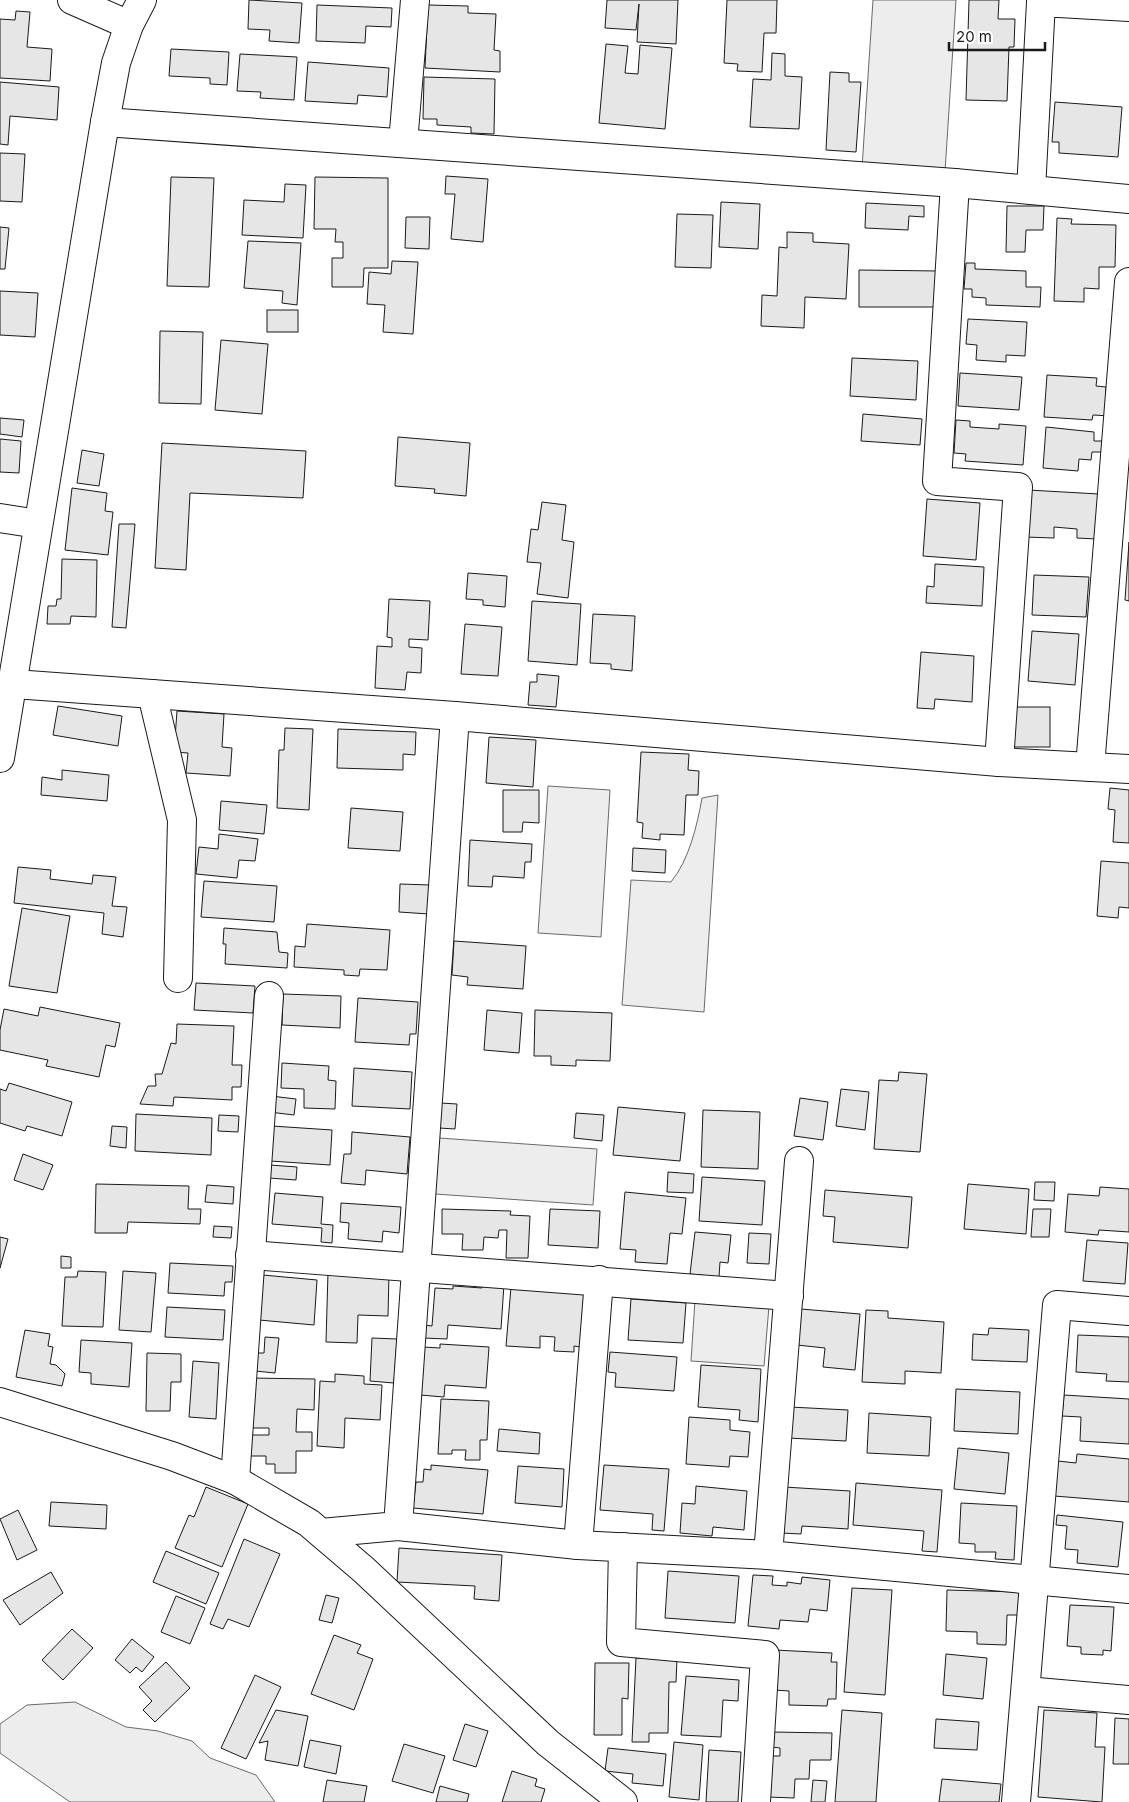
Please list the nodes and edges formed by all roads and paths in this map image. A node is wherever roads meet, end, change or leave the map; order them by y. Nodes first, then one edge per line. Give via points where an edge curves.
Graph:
1 (73, 0) edge
2 (142, 0) edge
3 (415, 0) edge
4 (1129, 7) edge
5 (129, 25) junction
6 (105, 122) junction
7 (403, 143) junction
8 (955, 183) junction
9 (1031, 190) junction
10 (1129, 199) edge
11 (1129, 282) edge
12 (0, 518) edge
13 (38, 524) junction
14 (14, 684) junction
15 (152, 694) junction
16 (455, 716) junction
17 (0, 758) edge
18 (999, 762) junction
19 (1090, 767) junction
20 (1129, 769) edge
21 (178, 978) dead end
22 (270, 996) dead end
23 (799, 1161) dead end
24 (250, 1255) junction
25 (416, 1268) junction
26 (600, 1280) junction
27 (789, 1296) junction
28 (1129, 1311) edge
29 (0, 1402) edge
30 (235, 1480) junction
31 (398, 1526) junction
32 (321, 1533) junction
33 (578, 1545) junction
34 (623, 1547) junction
35 (768, 1555) junction
36 (1034, 1581) junction
37 (1129, 1589) edge
38 (1026, 1691) junction
39 (1129, 1700) edge
40 (623, 1802) edge
41 (756, 1802) edge
42 (1016, 1802) edge

1 - 5 street
2 - 5 street
3 - 7 street
4 - 9 street via 1041,2
5 - 6 street via 116,63
6 - 7 street
6 - 13 street
7 - 8 street
8 - 9 street
8 - 18 street via 936,481 1018,487
9 - 10 street
11 - 19 street
12 - 13 street
13 - 14 street
14 - 15 street
14 - 17 street
15 - 16 street
15 - 21 street via 182,820
16 - 18 street
16 - 25 street
18 - 19 street
19 - 20 street
22 - 24 street
23 - 27 street
24 - 25 street
24 - 30 street
25 - 26 street
25 - 31 street
26 - 27 street
26 - 33 street
27 - 35 street
28 - 36 street via 1057,1304
29 - 30 street via 172,1456
30 - 32 street
31 - 32 street
31 - 33 street
32 - 40 street via 548,1743
33 - 34 street
34 - 35 street
34 - 41 street via 621,1642 765,1655
35 - 36 street
36 - 37 street
36 - 38 street
38 - 39 street
38 - 42 street

